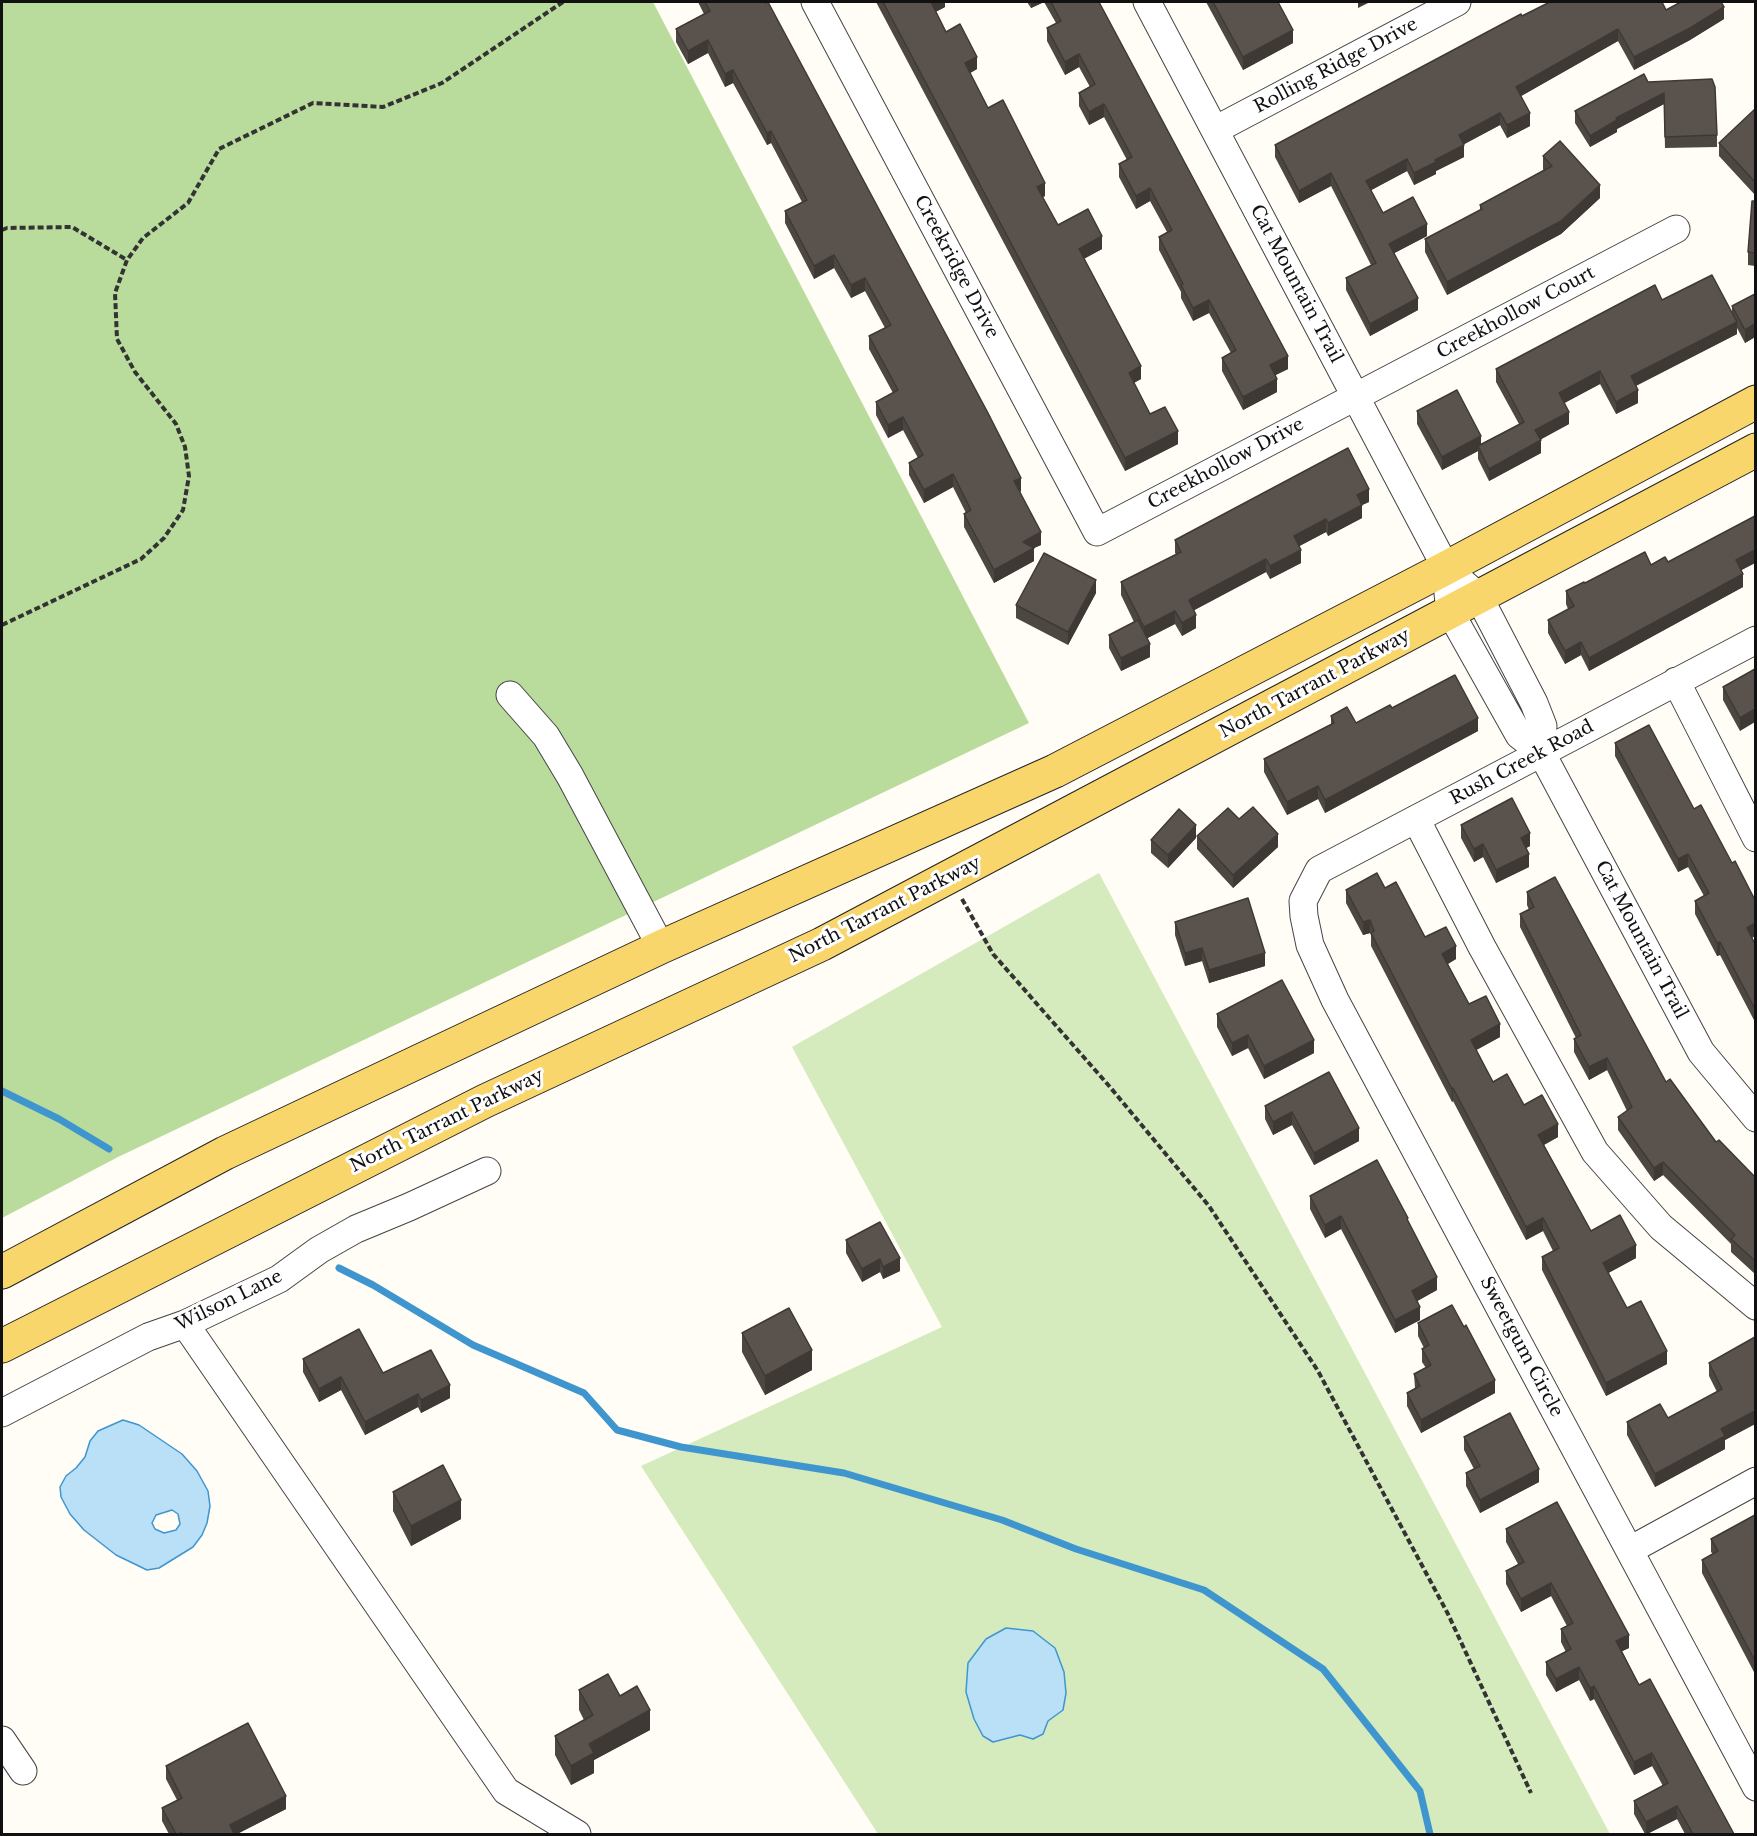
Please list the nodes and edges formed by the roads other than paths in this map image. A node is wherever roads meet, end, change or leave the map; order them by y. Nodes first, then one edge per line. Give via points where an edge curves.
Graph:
1 (815, 2) edge
2 (1147, 2) edge
3 (1457, 2) edge
4 (1215, 130) junction
5 (1676, 229) dead end
6 (1356, 397) junction
7 (1755, 402) edge
8 (1755, 450) edge
9 (1097, 532) joint
10 (1446, 568) junction
11 (1479, 597) junction
12 (1450, 612) junction
13 (1755, 640) edge
14 (1676, 681) junction
15 (510, 695) dead end
16 (1541, 752) junction
17 (1416, 819) junction
18 (1755, 838) edge
19 (1304, 901) joint
20 (661, 947) junction
21 (1755, 1119) edge
22 (487, 1170) dead end
23 (2, 1272) edge
24 (1755, 1306) edge
25 (185, 1324) junction
26 (2, 1346) edge
27 (2, 1413) edge
28 (1755, 1482) edge
29 (1630, 1550) junction
30 (2, 1740) edge
31 (23, 1771) dead end
32 (1755, 1787) edge
33 (553, 1826) edge
34 (578, 1834) edge

1 - 9 street, Creekridge Drive
2 - 4 street, Cat Mountain Trail
3 - 4 street, Rolling Ridge Drive
4 - 6 street, Cat Mountain Trail
5 - 6 street, Creekhollow Court
6 - 9 street, Creekhollow Drive
6 - 10 street, Cat Mountain Trail
7 - 10 main road
8 - 11 main road, North Tarrant Parkway
10 - 11 street, Cat Mountain Trail
10 - 12 street, Cat Mountain Trail
10 - 20 main road via 1055,771
11 - 12 main road, North Tarrant Parkway
11 - 16 street, Cat Mountain Trail via 1534,703 1543,726
12 - 16 street, Cat Mountain Trail via 1519,735
12 - 26 main road, North Tarrant Parkway via 797,957 485,1101
13 - 14 street, Rush Creek Road
14 - 16 street, Rush Creek Road
14 - 18 street
15 - 20 street via 546,736 564,766
16 - 17 street, Rush Creek Road
16 - 21 street, Cat Mountain Trail via 1701,1052
17 - 19 street, Rush Creek Road via 1319,870
17 - 24 street via 1487,958 1595,1152 1661,1227
19 - 29 street, Sweetgum Circle via 1310,945 1335,1000
20 - 23 main road via 225,1152
22 - 25 street, Wilson Lane via 356,1229 279,1279
25 - 27 street, Wilson Lane via 148,1337
25 - 33 street via 506,1791
28 - 29 street
29 - 32 street, Sweetgum Circle
30 - 31 street
33 - 34 street

